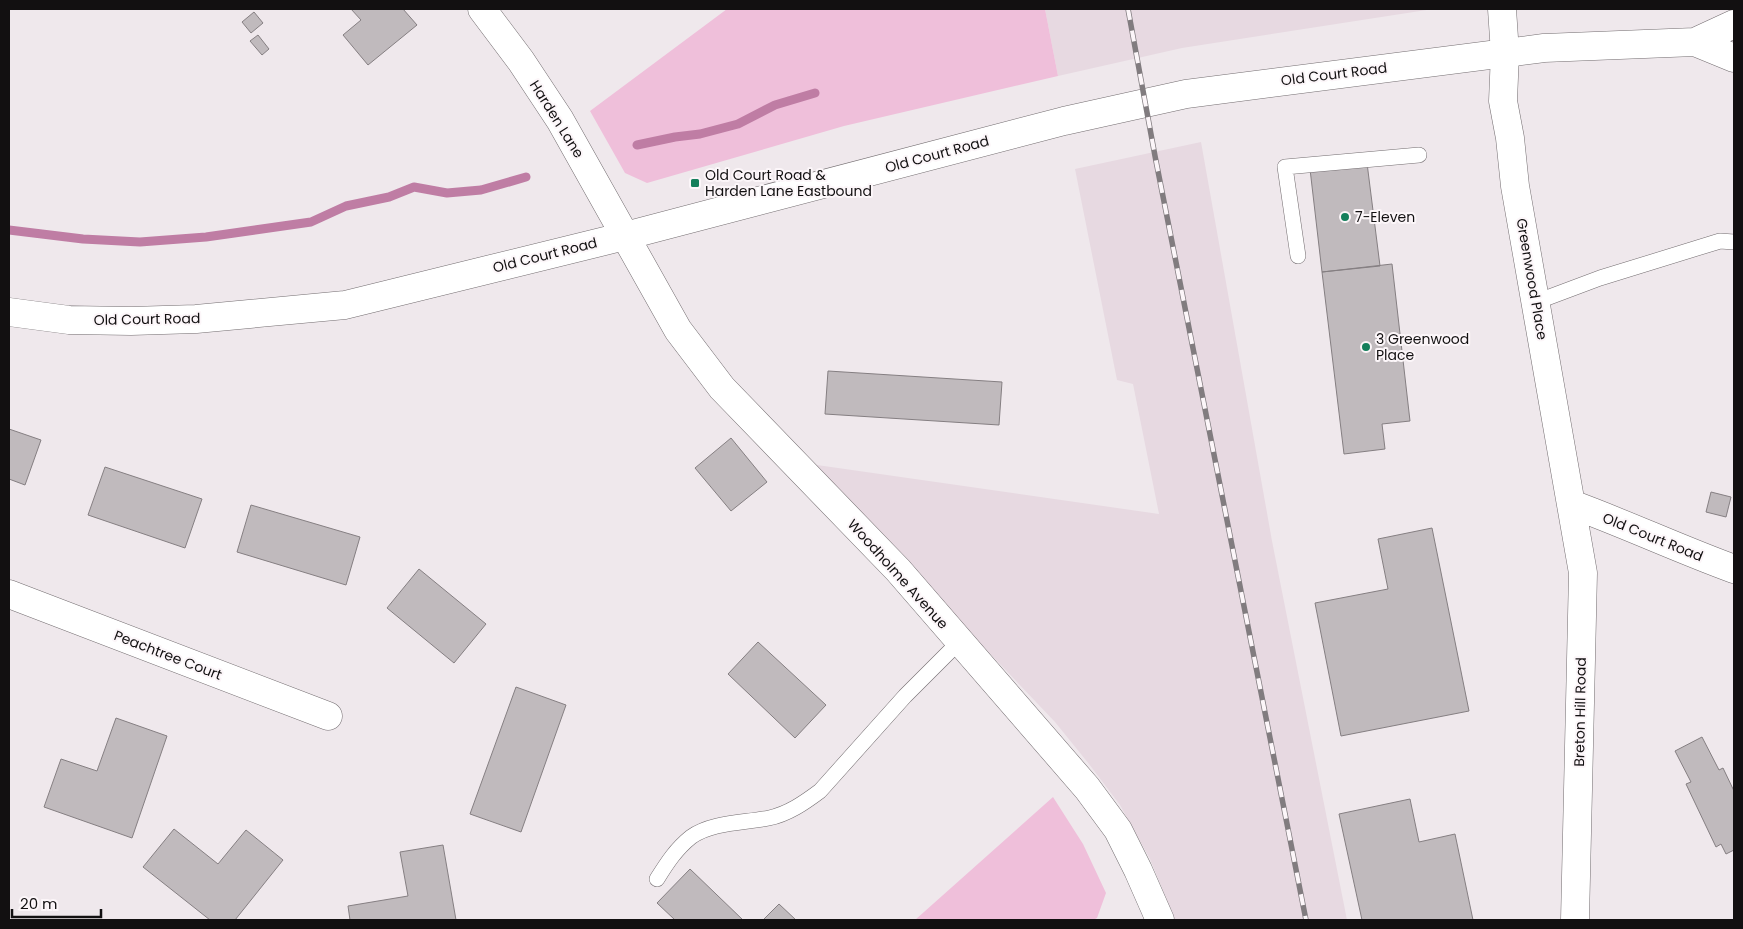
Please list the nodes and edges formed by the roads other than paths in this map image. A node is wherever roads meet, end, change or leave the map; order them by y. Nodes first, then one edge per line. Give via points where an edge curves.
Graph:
1 (482, 9) edge
2 (1502, 9) edge
3 (1734, 24) edge
4 (1695, 42) junction
5 (1505, 53) junction
6 (1734, 58) edge
7 (1419, 155) dead end
8 (624, 236) junction
9 (1734, 242) edge
10 (1298, 256) dead end
11 (1536, 302) junction
12 (9, 312) edge
13 (1571, 504) junction
14 (1734, 569) edge
15 (9, 594) edge
16 (960, 641) junction
17 (328, 716) dead end
18 (657, 879) dead end
19 (1158, 919) edge
20 (1575, 920) edge

1 - 8 street, Harden Lane via 560,120
2 - 5 street, Greenwood Place
3 - 4 street, Old Court Road
4 - 5 street, Old Court Road via 1544,48
4 - 6 street, Old Court Road
5 - 8 street, Old Court Road via 1186,94 1064,121
5 - 11 street, Greenwood Place via 1503,101
7 - 10 lane via 1285,166
8 - 12 street, Old Court Road via 345,305 196,319 131,321 70,320
8 - 16 street, Woodholme Avenue via 678,330 722,388 898,570
9 - 11 lane via 1720,241 1600,278
11 - 13 street, Greenwood Place
13 - 14 street, Old Court Road
13 - 20 street, Breton Hill Road via 1583,573
15 - 17 street, Peachtree Court
16 - 18 lane via 905,696 820,791 779,815 712,828 692,836 673,854
16 - 19 street, Woodholme Avenue via 1092,794 1118,830

